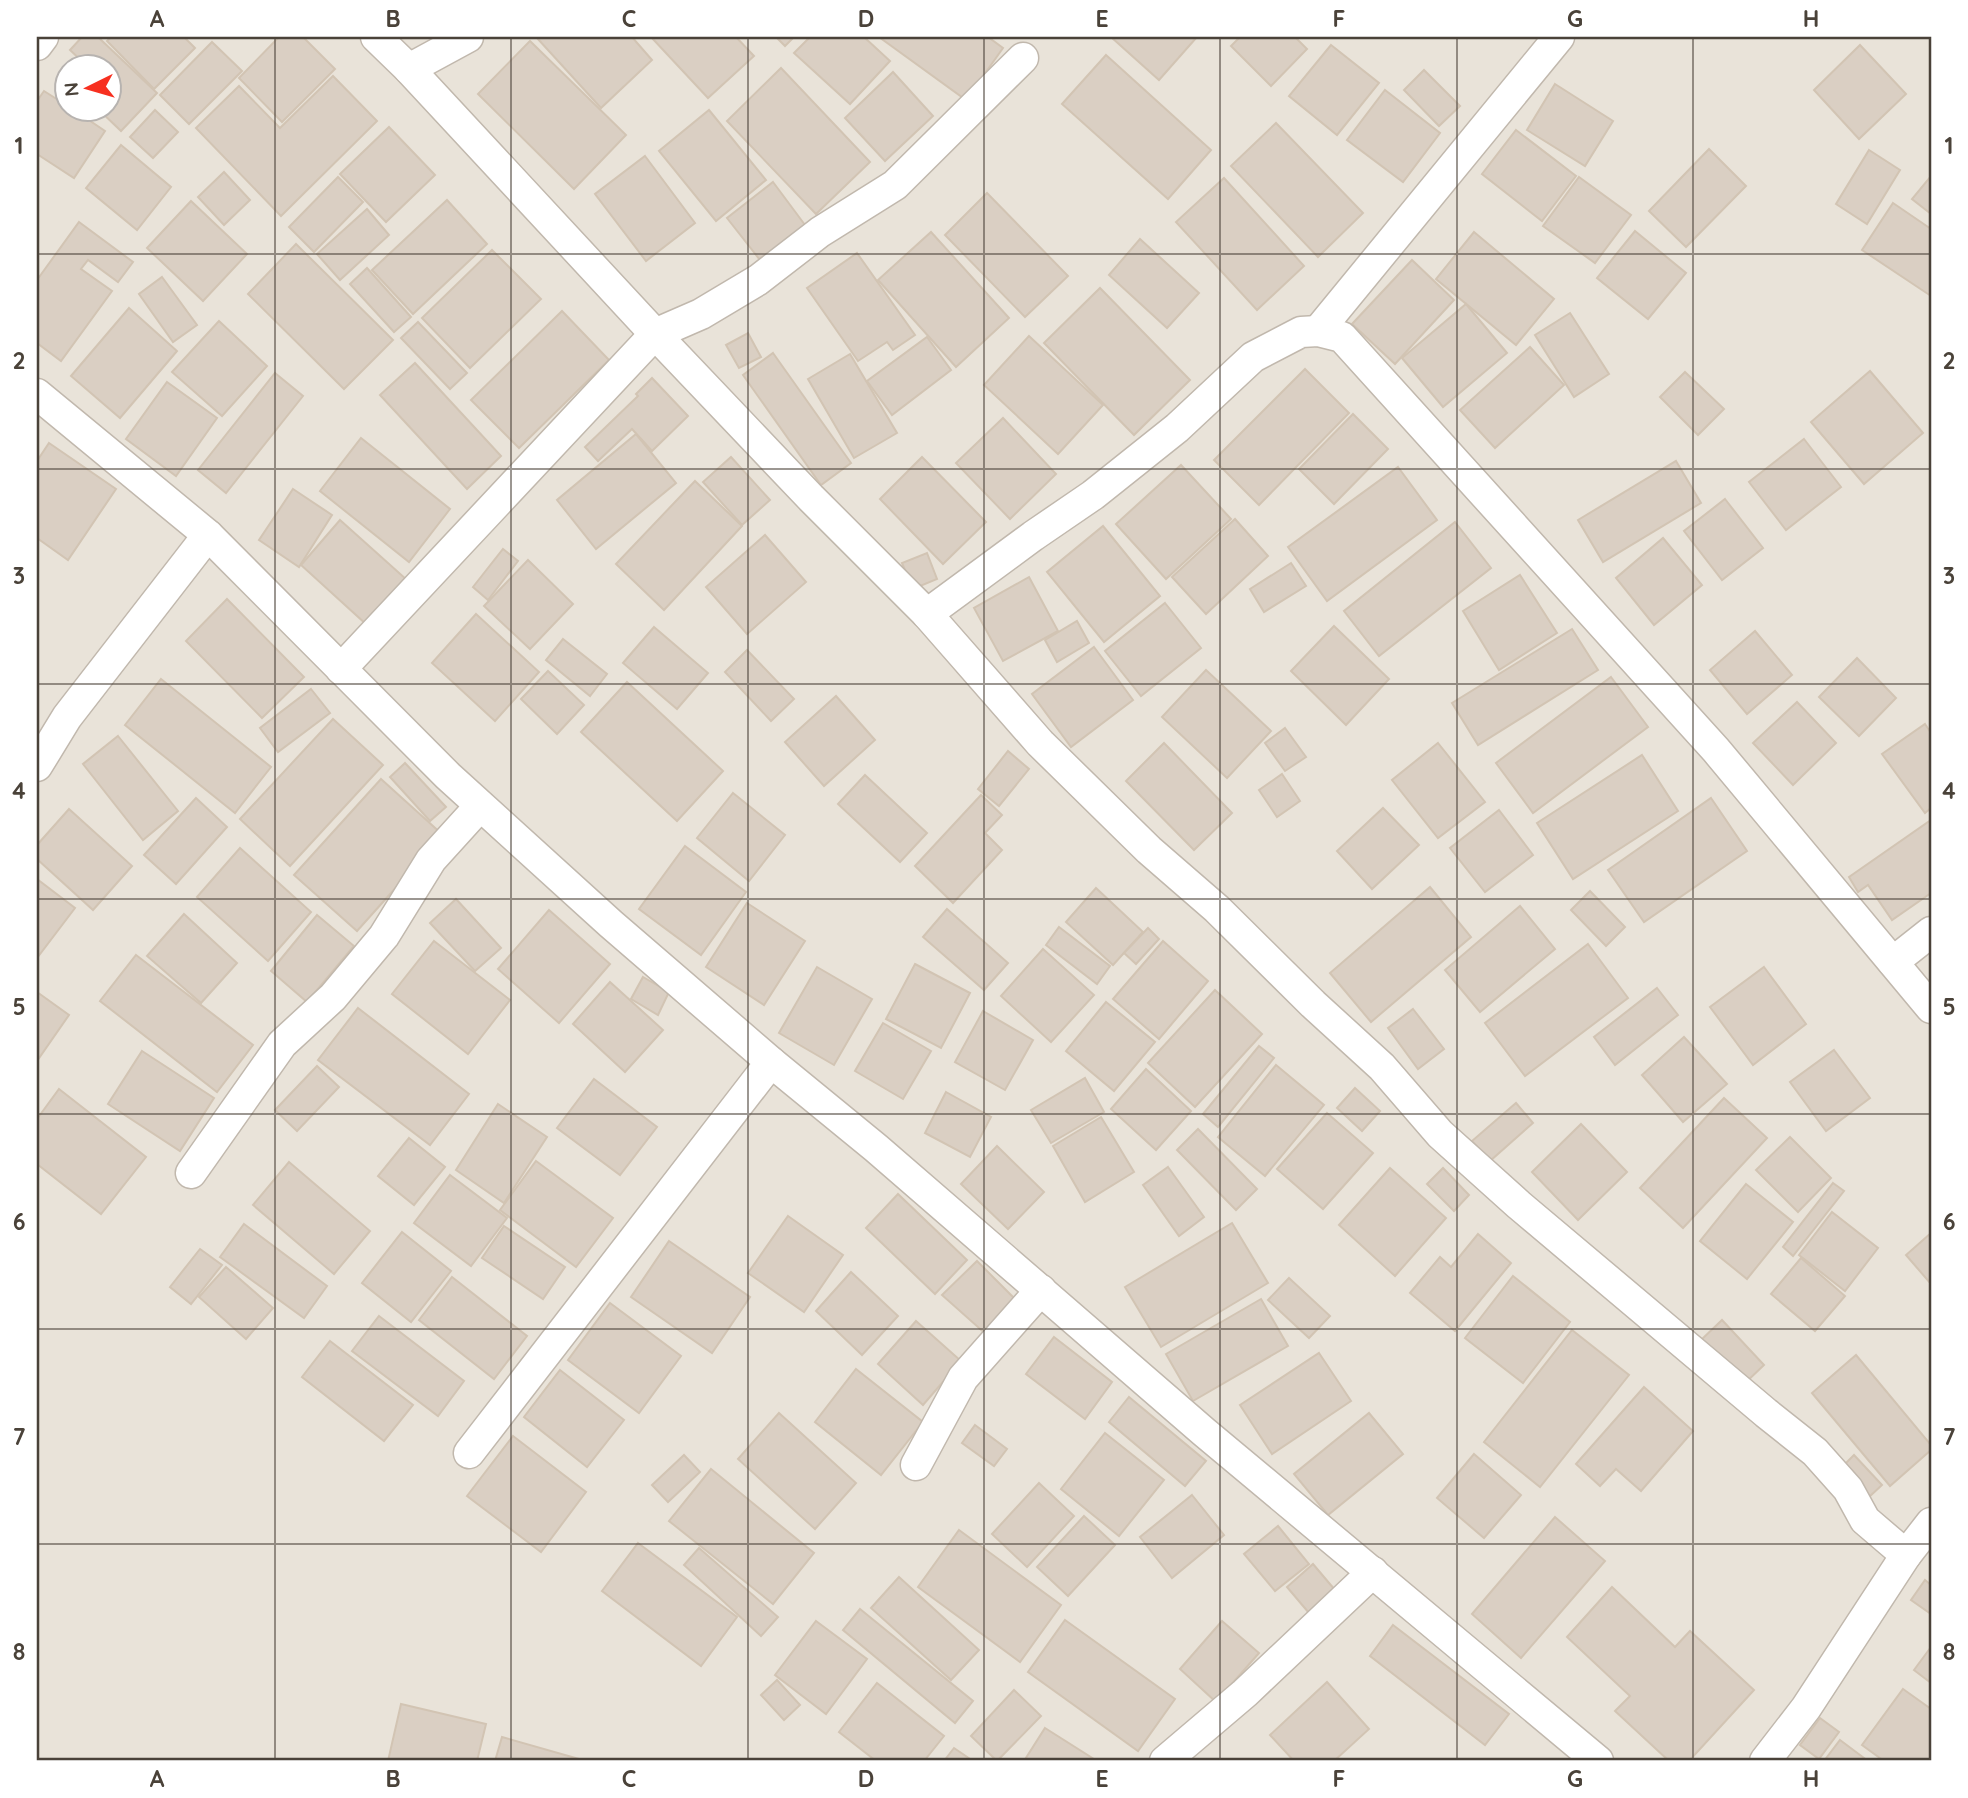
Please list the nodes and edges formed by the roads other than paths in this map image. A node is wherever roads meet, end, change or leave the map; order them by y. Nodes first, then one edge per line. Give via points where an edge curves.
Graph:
1 (43, 37) edge
2 (376, 37) edge
3 (468, 37) edge
4 (1559, 37) edge
5 (37, 45) edge
6 (1023, 58) dead end
7 (409, 69) junction
8 (1318, 331) junction
9 (655, 334) junction
10 (37, 394) edge
11 (208, 535) junction
12 (928, 614) junction
13 (341, 669) junction
14 (37, 766) edge
15 (480, 806) junction
16 (1931, 932) edge
17 (1893, 962) junction
18 (1931, 1008) edge
19 (771, 1062) junction
20 (191, 1173) dead end
21 (1041, 1290) junction
22 (469, 1453) dead end
23 (916, 1465) dead end
24 (1931, 1523) edge
25 (1906, 1555) junction
26 (1373, 1572) junction
27 (1165, 1761) edge
28 (1598, 1761) edge
29 (1765, 1761) edge

1 - 5 street
2 - 7 street
3 - 7 street
4 - 8 street
6 - 9 street via 895,185 820,232 758,280 701,314
7 - 9 street
8 - 12 street via 1301,332 1254,357 1177,428 1093,495
8 - 17 street via 1342,337 1716,750
9 - 12 street
9 - 13 street
10 - 11 street
11 - 13 street
11 - 14 street via 67,717
12 - 25 street via 1040,743 1382,1067 1440,1134 1815,1452 1848,1489 1865,1520
13 - 15 street
15 - 19 street
15 - 20 street via 431,860 384,936 333,997 282,1044
16 - 17 street
17 - 18 street
19 - 21 street
19 - 22 street
21 - 23 street via 963,1378
21 - 26 street
24 - 25 street
25 - 29 street via 1807,1708
26 - 27 street
26 - 28 street

